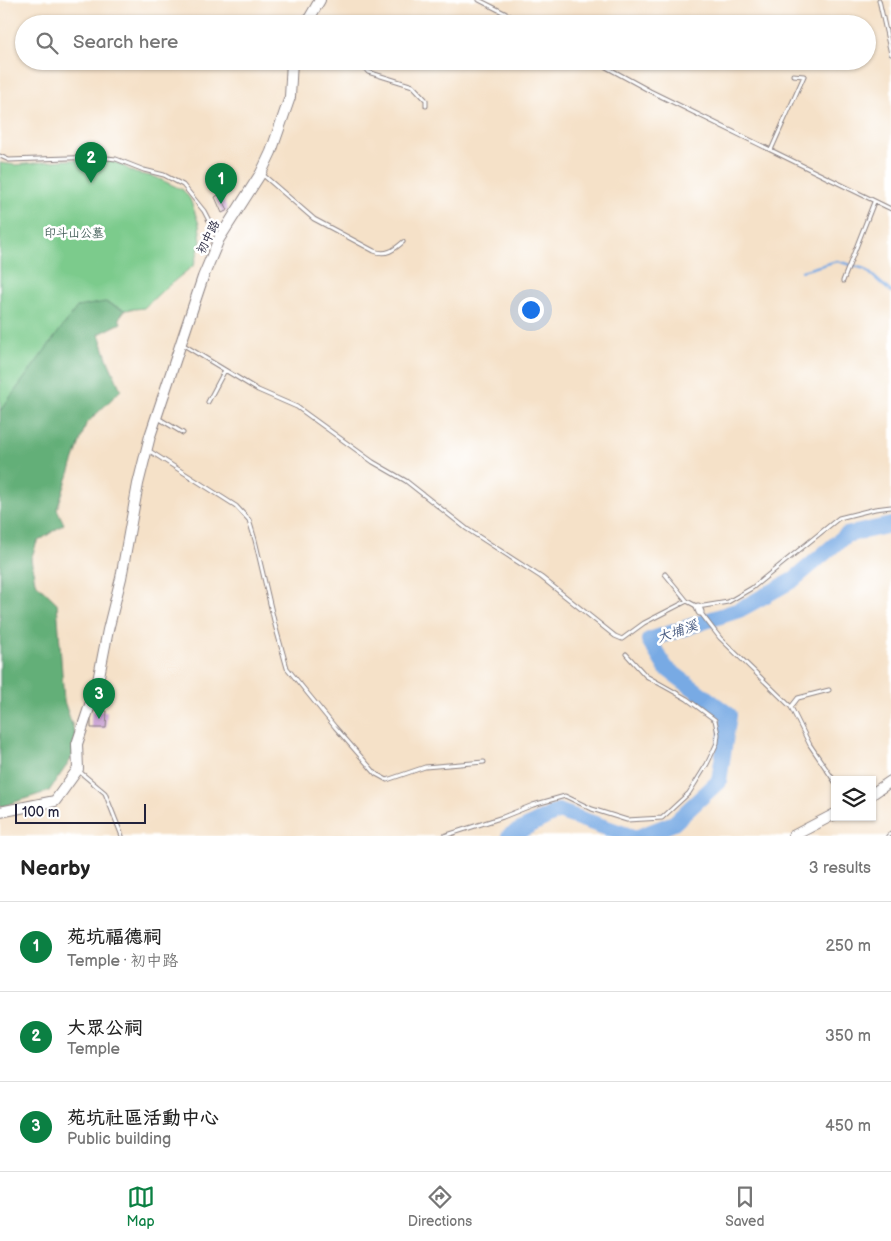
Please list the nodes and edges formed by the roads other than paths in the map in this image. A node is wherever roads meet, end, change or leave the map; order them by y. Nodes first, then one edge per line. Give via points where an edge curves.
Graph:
1 (320, 0) edge
2 (479, 0) edge
3 (880, 0) edge
4 (311, 15) edge
5 (508, 15) edge
6 (891, 54) edge
7 (292, 70) edge
8 (366, 70) edge
9 (612, 70) edge
10 (793, 75) dead end
11 (426, 106) dead end
12 (771, 150) junction
13 (0, 156) edge
14 (261, 173) junction
15 (874, 202) junction
16 (891, 209) edge
17 (219, 239) junction
18 (403, 242) dead end
19 (843, 280) dead end
20 (182, 344) junction
21 (225, 370) junction
22 (208, 402) dead end
23 (157, 417) junction
24 (183, 434) dead end
25 (147, 449) junction
26 (891, 507) edge
27 (665, 574) dead end
28 (687, 601) junction
29 (699, 610) junction
30 (626, 654) dead end
31 (829, 690) dead end
32 (791, 707) junction
33 (484, 762) dead end
34 (78, 770) junction
35 (831, 776) edge
36 (890, 784) edge
37 (876, 792) edge
38 (0, 812) edge
39 (831, 816) edge
40 (122, 836) edge
41 (444, 836) edge
42 (793, 836) edge

1 - 4 street
2 - 5 lane
3 - 6 lane
7 - 14 street, 初中路 via 290,97
8 - 11 lane via 413,86 426,100
9 - 12 lane
10 - 12 lane via 804,76
12 - 15 lane
13 - 17 lane via 9,160 116,159 164,175 183,185 204,211
14 - 17 street, 初中路
14 - 18 lane via 314,219 374,251 382,254
15 - 16 lane
15 - 19 lane
17 - 20 street, 初中路
20 - 21 lane
20 - 23 street, 初中路
21 - 22 lane
21 - 28 lane via 258,390 297,407 373,462 406,481 467,529 541,577 615,636 622,639 644,623
23 - 24 lane
23 - 25 street, 初中路
25 - 33 lane via 236,506 249,520 286,668 376,774 387,780 425,767
25 - 34 street, 初中路 via 98,681 77,744
26 - 29 lane via 839,518 752,588 728,602
27 - 28 lane
28 - 29 lane
29 - 32 lane via 720,638
30 - 41 lane via 646,676 715,720 717,743 689,793 662,818 627,820 565,796
31 - 32 lane via 798,698
32 - 35 lane via 810,745
34 - 38 street via 55,801
34 - 40 lane via 105,793
36 - 37 street
39 - 42 street

